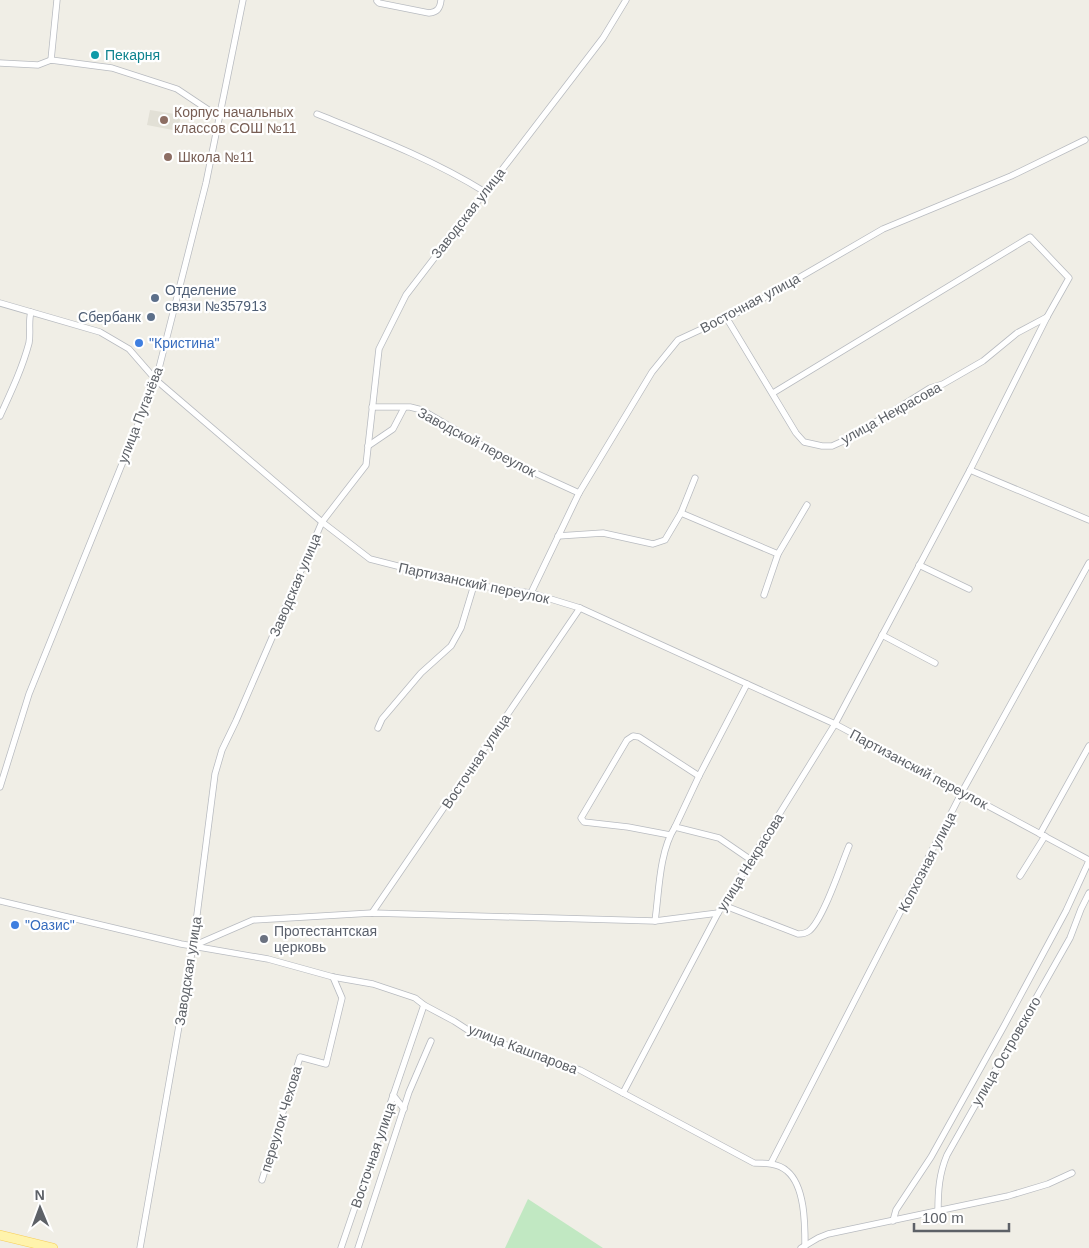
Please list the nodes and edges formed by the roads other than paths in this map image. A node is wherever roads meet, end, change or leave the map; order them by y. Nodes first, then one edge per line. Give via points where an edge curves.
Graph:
1 (57, 0) edge
2 (243, 0) edge
3 (441, 0) edge
4 (626, 0) edge
5 (377, 1) edge
6 (50, 60) junction
7 (0, 63) edge
8 (317, 114) dead end
9 (219, 118) junction
10 (1085, 140) dead end
11 (485, 192) junction
12 (0, 303) edge
13 (31, 312) junction
14 (726, 317) junction
15 (1047, 317) junction
16 (156, 380) junction
17 (773, 393) junction
18 (372, 407) junction
19 (404, 408) junction
20 (0, 416) edge
21 (368, 446) junction
22 (970, 470) junction
23 (695, 478) dead end
24 (579, 493) junction
25 (807, 505) dead end
26 (681, 513) junction
27 (1089, 520) edge
28 (322, 522) junction
29 (558, 536) junction
30 (778, 554) junction
31 (1089, 563) edge
32 (919, 565) junction
33 (474, 585) junction
34 (969, 589) dead end
35 (531, 593) junction
36 (764, 595) dead end
37 (580, 608) junction
38 (882, 635) junction
39 (935, 663) dead end
40 (747, 684) junction
41 (835, 724) junction
42 (378, 728) dead end
43 (1089, 746) edge
44 (699, 776) junction
45 (0, 787) edge
46 (962, 792) junction
47 (675, 827) junction
48 (670, 835) junction
49 (1043, 835) junction
50 (849, 846) dead end
51 (751, 860) junction
52 (1089, 860) edge
53 (1020, 876) dead end
54 (1089, 893) edge
55 (0, 901) edge
56 (719, 910) junction
57 (372, 913) junction
58 (655, 922) junction
59 (193, 946) junction
60 (333, 977) junction
61 (424, 1005) junction
62 (431, 1040) dead end
63 (623, 1092) junction
64 (393, 1095) junction
65 (404, 1109) junction
66 (771, 1164) junction
67 (1072, 1173) dead end
68 (262, 1180) dead end
69 (938, 1212) junction
70 (893, 1221) junction
71 (0, 1235) edge
72 (803, 1247) edge
73 (53, 1248) edge
74 (140, 1248) edge
75 (341, 1248) edge
76 (358, 1248) edge

1 - 6 street
2 - 9 street, улица Пугачёва
3 - 5 street via 440,8 429,13
4 - 11 street, Заводская улица via 603,38
6 - 7 street via 38,65
6 - 9 street via 112,68 176,89
8 - 11 street via 400,148
9 - 16 street, улица Пугачёва via 206,183
10 - 14 street, Восточная улица via 1011,176 883,229
11 - 18 street, Заводская улица via 406,295 379,349
12 - 13 street, Партизанский переулок
13 - 16 street, Партизанский переулок via 100,332 129,349
13 - 20 street via 28,347
14 - 17 street, улица Некрасова
14 - 24 street, Восточная улица via 678,340 652,372
15 - 17 street, улица Некрасова via 1017,333 983,361 832,446 804,442
15 - 17 street, улица Некрасова via 1068,278 1030,237
15 - 22 street, улица Некрасова
16 - 28 street, Партизанский переулок
16 - 45 street, улица Пугачёва via 29,694
18 - 19 street, Заводской переулок
18 - 21 street, Заводская улица
19 - 21 street via 393,429
19 - 24 street, Заводской переулок via 422,410 509,461
21 - 28 street, Заводская улица via 366,465
22 - 27 street
22 - 32 street, улица Некрасова
23 - 26 street
24 - 29 street, Восточная улица
25 - 30 street
26 - 29 street via 665,540 653,544 603,533
26 - 30 street
28 - 33 street, Партизанский переулок via 370,559
28 - 59 street, Заводская улица via 222,750 215,774
29 - 35 street, Восточная улица
30 - 36 street
31 - 46 street, Колхозная улица
32 - 34 street
32 - 38 street, улица Некрасова
33 - 35 street, Партизанский переулок
33 - 42 street via 462,628 451,646 421,673
35 - 37 street, Партизанский переулок
37 - 40 street, Партизанский переулок
37 - 57 street, Восточная улица
38 - 39 street
38 - 41 street, улица Некрасова
40 - 41 street, Партизанский переулок
40 - 44 street
41 - 46 street, Партизанский переулок
41 - 51 street, улица Некрасова
43 - 49 street
44 - 47 street
44 - 48 street via 633,736 627,740 581,818 584,822
46 - 49 street, Партизанский переулок
46 - 66 street, Колхозная улица
47 - 48 street
47 - 51 street via 719,838
48 - 58 street via 661,869
49 - 52 street, Партизанский переулок
49 - 53 street
50 - 56 street via 820,918 804,934 728,907
51 - 56 street, улица Некрасова
52 - 70 street via 1066,911 1007,1021 931,1157 896,1210
54 - 69 street, улица Островского via 1070,938 948,1154 940,1175
55 - 59 street, улица Кашпарова
56 - 58 street
56 - 63 street, улица Некрасова
57 - 58 street
57 - 59 street via 253,920
59 - 60 street, улица Кашпарова via 268,959
59 - 74 street, Заводская улица
60 - 61 street, улица Кашпарова via 373,984 415,998
60 - 68 street, переулок Чехова via 342,998 326,1064 300,1057
61 - 63 street, улица Кашпарова via 474,1034 580,1070
61 - 64 street, Восточная улица
62 - 65 street, Восточная улица
63 - 66 street, улица Кашпарова via 754,1163
64 - 65 street
64 - 75 street, Восточная улица
65 - 76 street, Восточная улица
66 - 72 street via 787,1170 797,1186 805,1227
67 - 69 street via 1008,1196
69 - 70 street
70 - 72 street via 828,1234
71 - 73 main road

